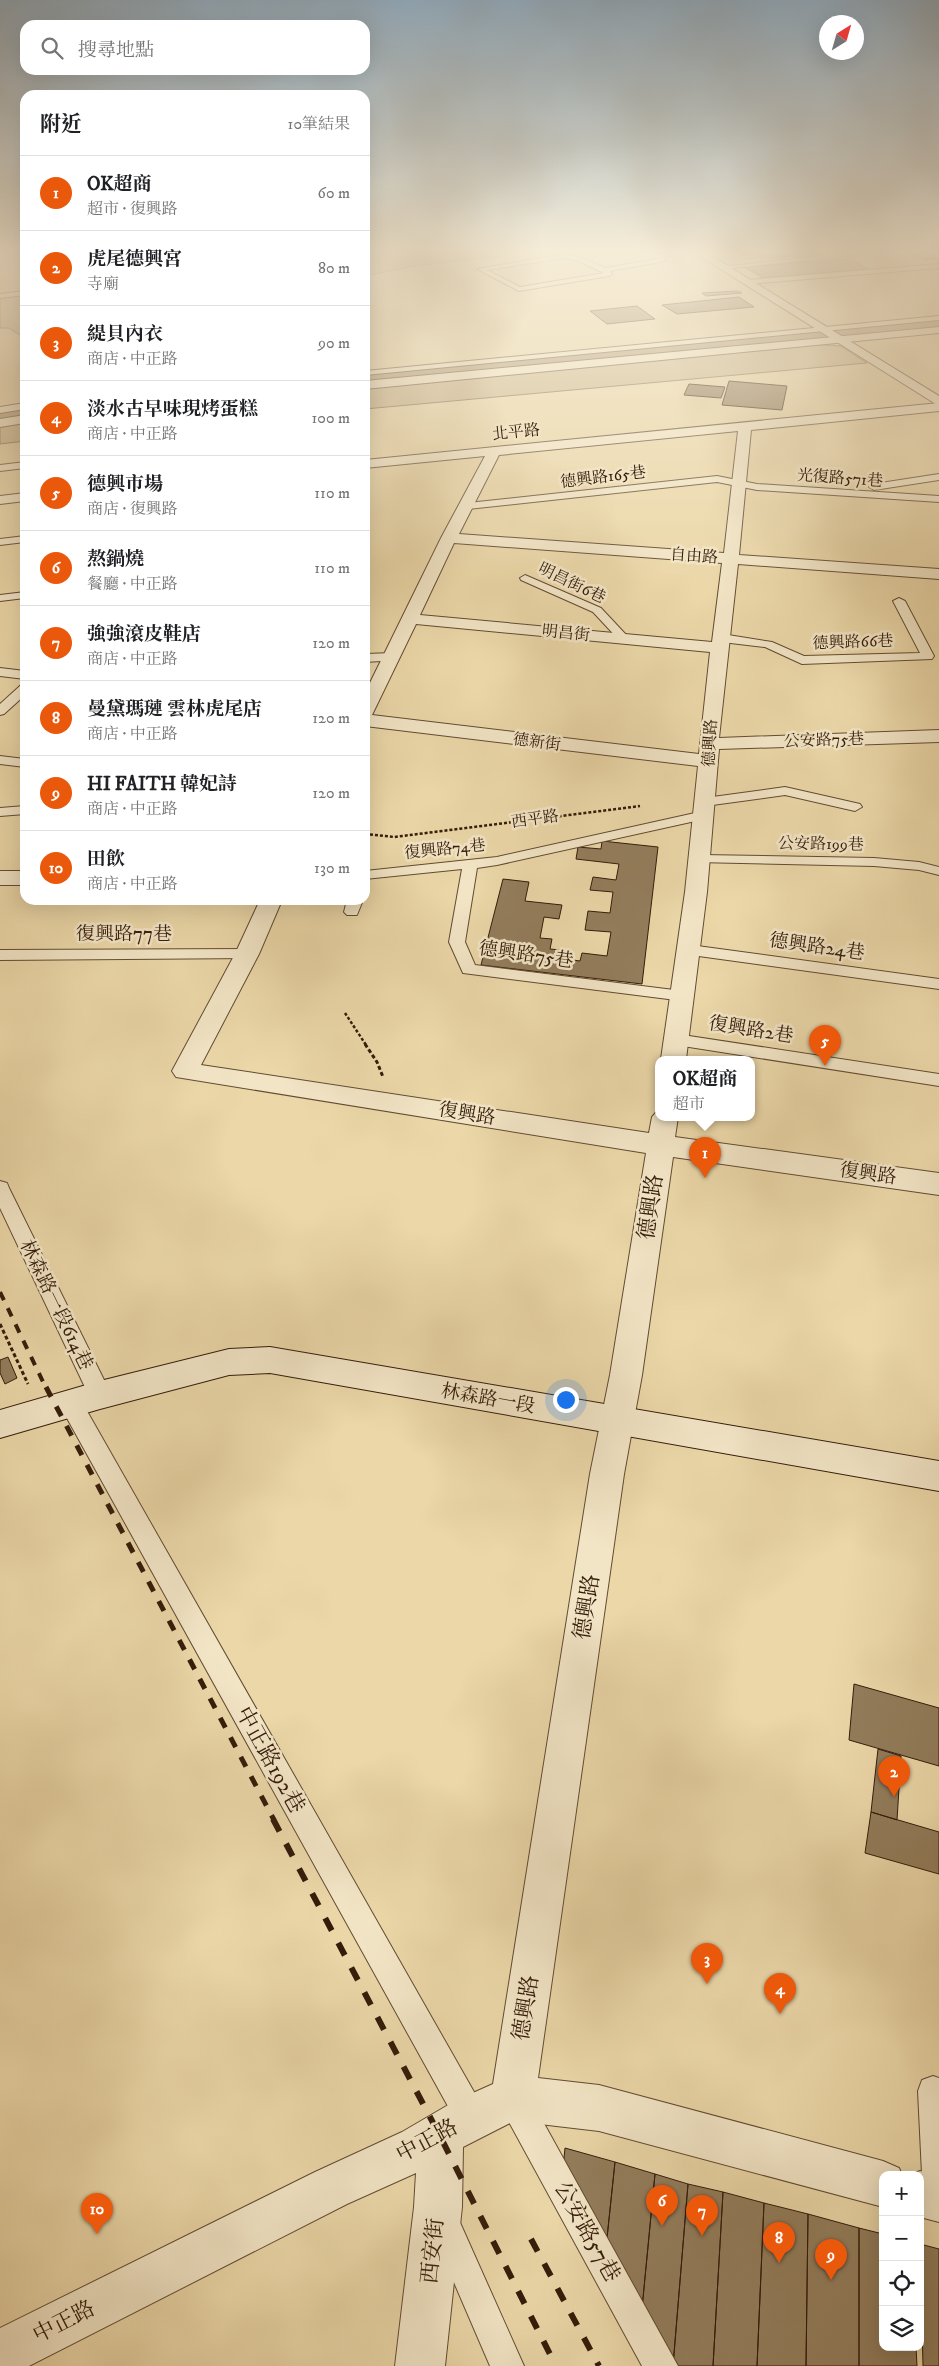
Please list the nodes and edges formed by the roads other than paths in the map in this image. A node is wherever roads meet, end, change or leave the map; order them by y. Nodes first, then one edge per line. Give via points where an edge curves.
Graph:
1 (471, 363) edge
2 (563, 363) edge
3 (878, 363) edge
4 (370, 372) edge
5 (370, 384) edge
6 (939, 402) edge
7 (20, 407) edge
8 (939, 407) edge
9 (0, 410) edge
10 (20, 421) edge
11 (0, 423) edge
12 (745, 426) junction
13 (494, 452) junction
14 (370, 464) edge
15 (20, 466) edge
16 (0, 468) edge
17 (939, 477) edge
18 (740, 484) junction
19 (839, 492) junction
20 (20, 498) edge
21 (939, 499) edge
22 (0, 500) edge
23 (468, 506) junction
24 (449, 538) junction
25 (20, 540) edge
26 (0, 542) edge
27 (731, 559) junction
28 (939, 574) edge
29 (525, 578) dead end
30 (20, 595) edge
31 (0, 598) edge
32 (899, 601) dead end
33 (412, 619) junction
34 (624, 639) junction
35 (721, 643) junction
36 (370, 658) edge
37 (393, 658) junction
38 (0, 672) edge
39 (20, 674) edge
40 (20, 692) edge
41 (370, 702) edge
42 (1, 708) edge
43 (370, 720) edge
44 (939, 736) edge
45 (709, 753) junction
46 (0, 760) edge
47 (20, 762) edge
48 (855, 807) dead end
49 (705, 809) junction
50 (20, 810) edge
51 (0, 812) edge
52 (701, 860) junction
53 (470, 865) junction
54 (939, 871) edge
55 (370, 875) edge
56 (0, 878) edge
57 (20, 878) edge
58 (269, 905) edge
59 (690, 950) junction
60 (247, 954) junction
61 (0, 955) edge
62 (939, 984) edge
63 (684, 996) junction
64 (676, 1040) junction
65 (673, 1056) edge
66 (939, 1080) edge
67 (663, 1131) edge
68 (939, 1184) edge
69 (0, 1188) edge
70 (100, 1395) junction
71 (56, 1408) junction
72 (617, 1422) junction
73 (0, 1424) edge
74 (939, 1476) edge
75 (933, 2091) dead end
76 (513, 2098) junction
77 (455, 2127) junction
78 (879, 2183) edge
79 (924, 2195) edge
80 (939, 2195) edge
81 (939, 2199) edge
82 (438, 2207) junction
83 (3, 2357) edge
84 (420, 2366) edge
85 (507, 2366) edge
86 (661, 2366) edge

1 - 4 lane
2 - 5 street
3 - 6 street
7 - 9 lane
8 - 12 street, 北平路
10 - 11 street
12 - 13 street, 北平路
12 - 18 street, 德興路
13 - 14 street, 北平路
13 - 23 street
15 - 16 lane
17 - 19 lane
18 - 19 lane, 光復路571巷
18 - 23 lane, 德興路165巷 via 717,479
18 - 27 street, 德興路
19 - 21 lane, 光復路571巷
20 - 22 street
23 - 24 street
24 - 27 street, 自由路
24 - 33 street
25 - 26 lane
27 - 28 street, 自由路
27 - 35 street, 德興路
29 - 34 lane, 明昌街6巷 via 597,610
30 - 31 lane
32 - 35 lane, 德興路66巷 via 928,656 802,660 768,644
33 - 34 street, 明昌街
33 - 37 street
34 - 35 street, 明昌街
35 - 45 street, 德興路
36 - 37 lane
37 - 41 street
38 - 39 lane
40 - 42 lane
43 - 45 street, 德新街
44 - 45 street, 公安路75巷
45 - 49 street, 德興路
46 - 47 lane
48 - 49 lane, 復興路74巷 via 785,791
49 - 52 street, 德興路
49 - 53 lane, 復興路74巷 via 498,861
50 - 51 lane
52 - 54 lane, 公安路199巷 via 874,862
52 - 59 street, 德興路
53 - 55 lane, 復興路74巷
53 - 63 lane, 德興路75巷 via 457,942 469,970
56 - 57 street
58 - 60 street, 復興路
59 - 62 lane, 德興路24巷
59 - 63 street, 德興路
60 - 61 lane, 復興路77巷
60 - 67 street, 復興路 via 185,1071 393,1103
63 - 64 street, 德興路
64 - 65 street, 德興路
64 - 66 lane, 復興路2巷
67 - 68 street, 復興路
67 - 72 street, 德興路
69 - 70 lane, 林森路一段614巷
70 - 71 street, 林森路一段
70 - 72 street, 林森路一段 via 229,1362 270,1360
71 - 73 street, 林森路一段
71 - 77 lane, 中正路192巷
72 - 74 street, 林森路一段
72 - 76 street, 德興路
75 - 80 lane
76 - 77 street, 中正路
76 - 78 street via 599,2108
76 - 86 lane, 公安路57巷
77 - 82 street, 西安街
77 - 83 street, 中正路
79 - 81 street
82 - 84 street, 西安街
82 - 85 lane

